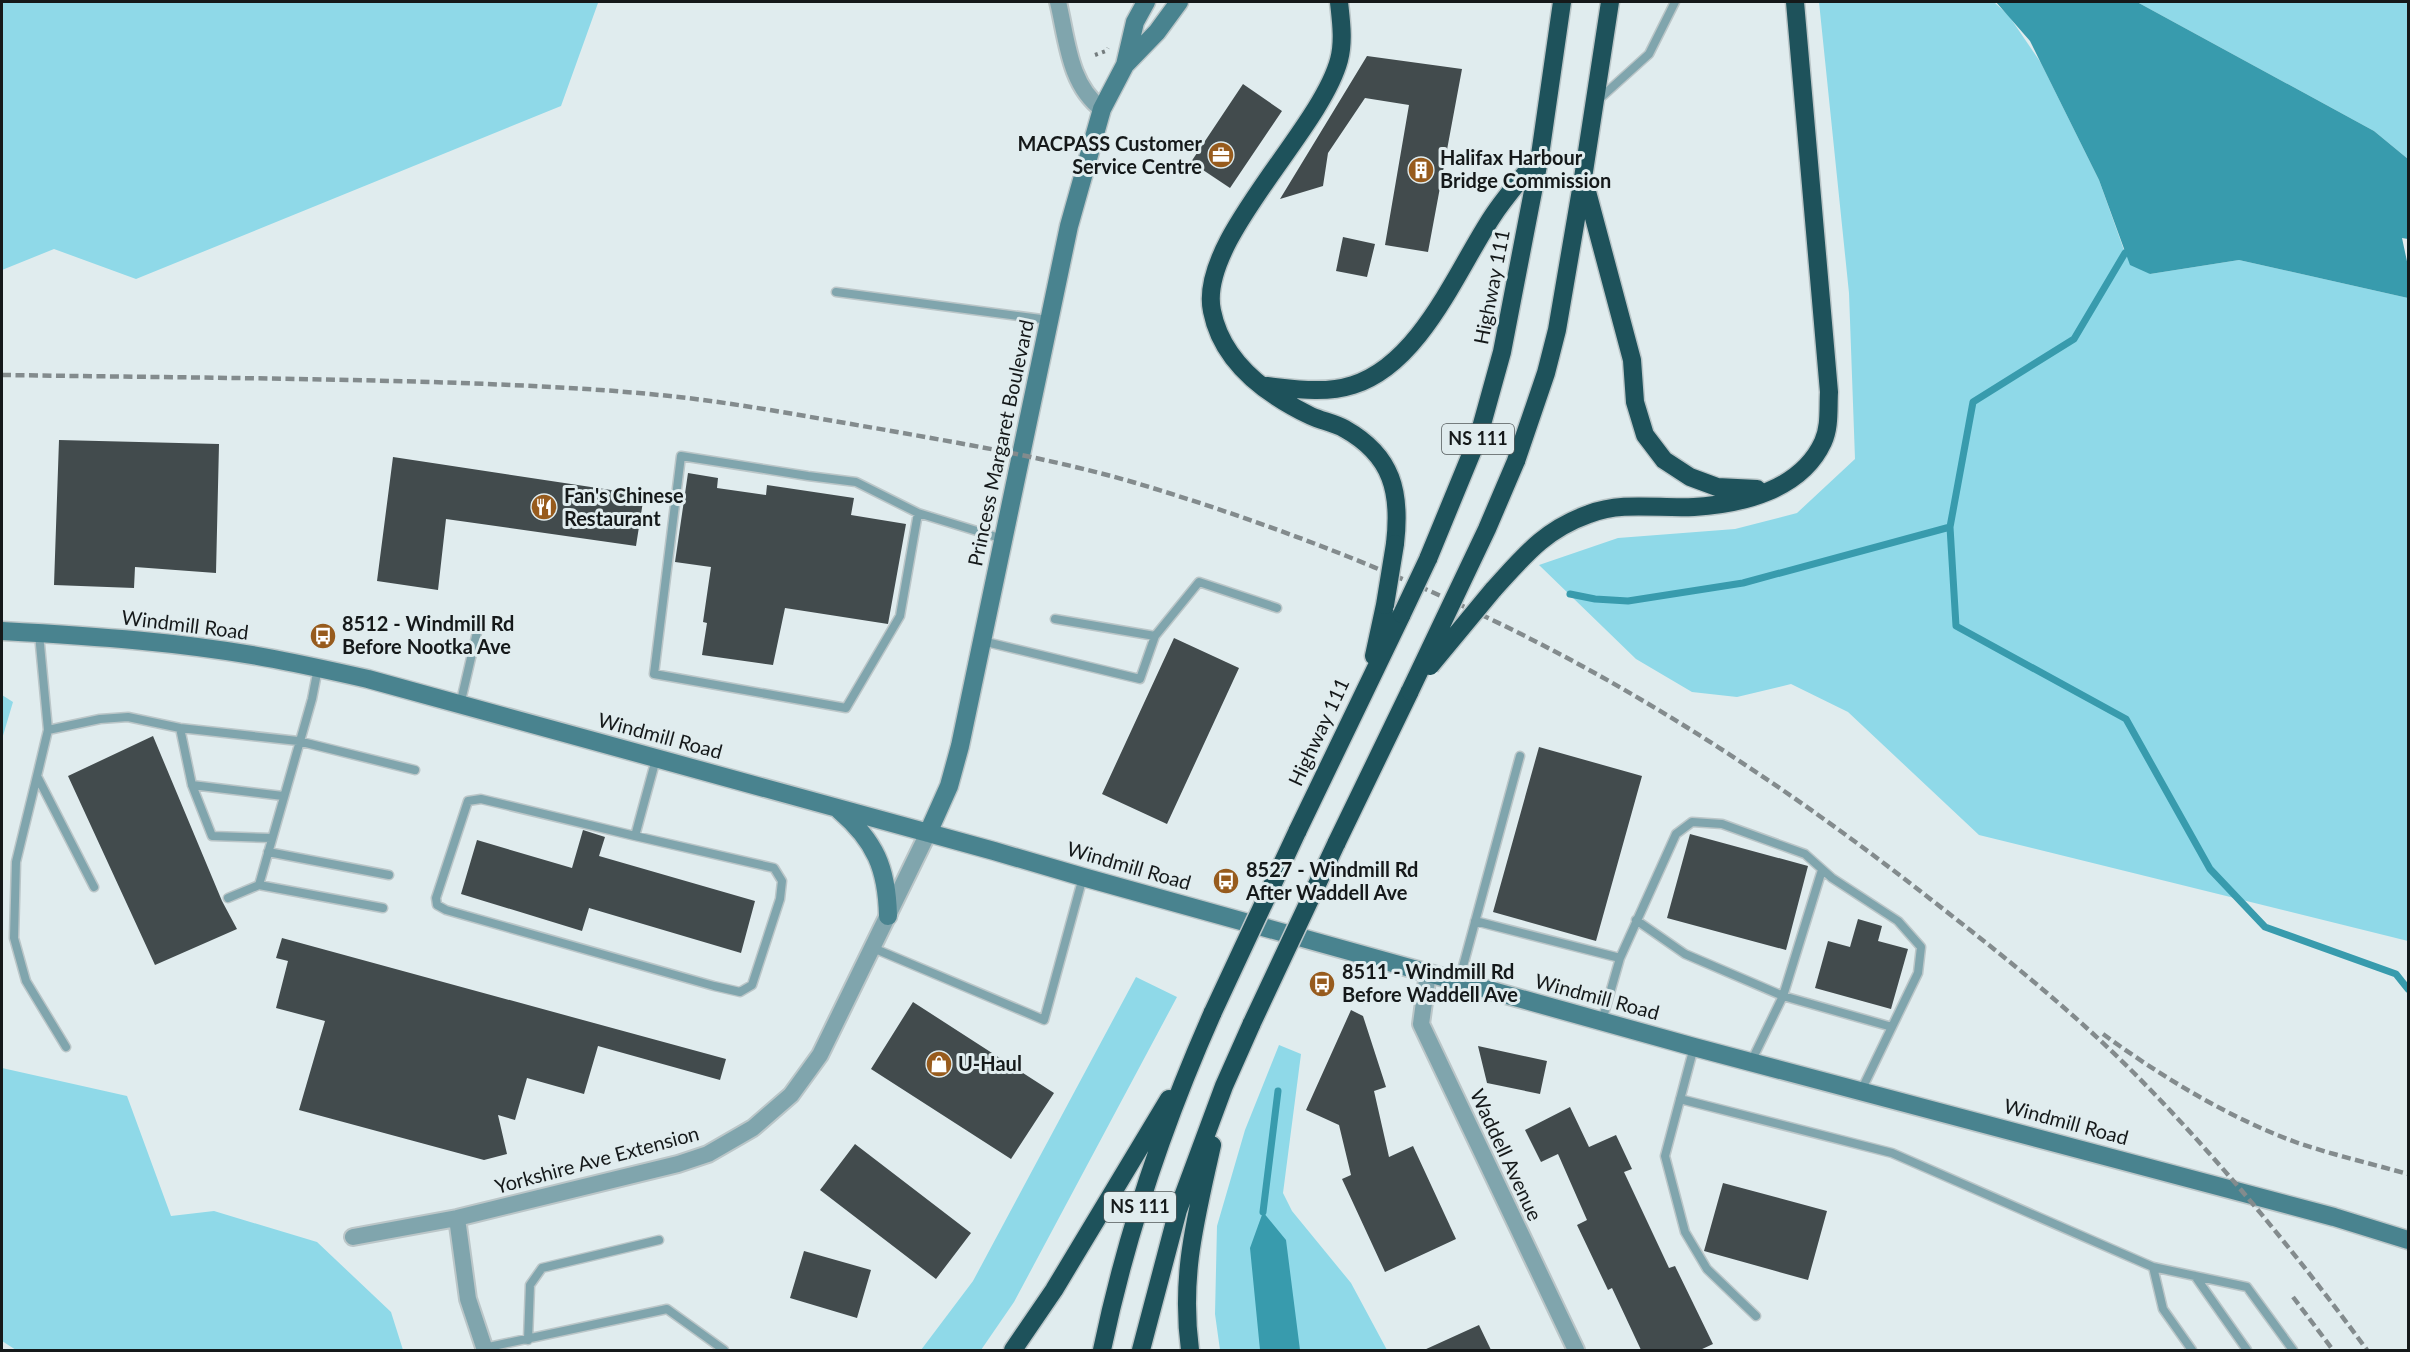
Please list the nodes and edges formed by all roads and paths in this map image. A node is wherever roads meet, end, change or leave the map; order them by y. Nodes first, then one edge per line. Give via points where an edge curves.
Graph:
1 (1058, 2) edge
2 (1146, 2) edge
3 (1179, 2) edge
4 (1339, 2) edge
5 (1562, 2) edge
6 (1610, 2) edge
7 (1675, 2) edge
8 (1795, 2) edge
9 (1125, 65) junction
10 (1594, 103) junction
11 (1102, 109) junction
12 (1540, 155) junction
13 (1583, 178) junction
14 (836, 292) dead end
15 (1049, 320) junction
16 (1261, 386) junction
17 (1773, 490) junction
18 (918, 513) junction
19 (1003, 539) junction
20 (1277, 608) dead end
21 (1055, 619) dead end
22 (478, 628) dead end
23 (2, 631) edge
24 (39, 633) junction
25 (1155, 636) junction
26 (982, 642) junction
27 (318, 668) junction
28 (1370, 679) junction
29 (1410, 691) junction
30 (460, 705) junction
31 (180, 728) junction
32 (48, 730) junction
33 (298, 741) junction
34 (1520, 756) dead end
35 (656, 759) junction
36 (415, 770) dead end
37 (38, 776) junction
38 (192, 784) junction
39 (283, 796) junction
40 (835, 807) junction
41 (928, 833) junction
42 (635, 836) junction
43 (272, 838) junction
44 (268, 852) junction
45 (1822, 870) junction
46 (390, 874) dead end
47 (1083, 878) junction
48 (259, 885) junction
49 (94, 887) dead end
50 (228, 898) dead end
51 (384, 908) dead end
52 (888, 916) junction
53 (1474, 921) junction
54 (1636, 921) junction
55 (873, 948) junction
56 (1620, 958) junction
57 (1428, 973) junction
58 (1459, 982) junction
59 (1783, 996) junction
60 (1602, 1021) junction
61 (1892, 1027) junction
62 (66, 1047) dead end
63 (1694, 1047) junction
64 (1751, 1062) junction
65 (1188, 1067) junction
66 (1224, 1086) junction
67 (1861, 1091) junction
68 (1680, 1100) junction
69 (457, 1218) junction
70 (353, 1237) dead end
71 (659, 1240) dead end
72 (2409, 1240) edge
73 (2153, 1267) junction
74 (2195, 1276) junction
75 (1756, 1316) dead end
76 (528, 1340) junction
77 (484, 1349) edge
78 (724, 1350) edge
79 (1013, 1350) edge
80 (1102, 1350) edge
81 (1141, 1350) edge
82 (1190, 1350) edge
83 (1576, 1350) edge
84 (2192, 1350) edge
85 (2247, 1350) edge
86 (2293, 1350) edge

1 - 11 street via 1076,78 1083,92
2 - 9 main road, Princess Margaret Boulevard via 1135,22
3 - 9 main road, Princess Margaret Boulevard
4 - 16 highway via 1339,60 1326,90 1244,214 1217,263 1211,287 1211,310 1219,334 1231,356
5 - 12 highway, Highway 111 / NS 111
6 - 10 highway, NS 111
7 - 10 lane via 1649,54
8 - 17 highway via 1829,392 1828,425 1823,443 1794,478
9 - 11 main road, Princess Margaret Boulevard
10 - 13 highway, NS 111
11 - 15 main road, Princess Margaret Boulevard via 1069,226
12 - 16 highway via 1493,216 1417,338 1398,360 1354,385 1332,390
12 - 28 highway, Highway 111 / NS 111, bridge via 1492,392 1428,559
13 - 17 highway via 1632,360 1635,402 1645,435 1664,460 1690,477 1717,487
13 - 29 highway, NS 111, bridge via 1546,373 1516,461 1487,529
14 - 15 lane
15 - 19 main road, Princess Margaret Boulevard
16 - 28 highway, bridge via 1366,442 1391,476 1398,523
17 - 29 highway, bridge via 1694,507 1639,506 1590,513 1539,540
18 - 18 lane via 900,616 846,708 654,674 681,456 856,482
18 - 19 lane
19 - 26 main road, Princess Margaret Boulevard
20 - 25 lane via 1199,582
21 - 25 lane
22 - 30 lane
23 - 24 main road, Windmill Road
24 - 27 main road, Windmill Road via 178,646
24 - 32 lane
25 - 26 lane via 1140,679
26 - 41 main road, Princess Margaret Boulevard via 949,786
27 - 30 main road, Windmill Road
27 - 33 lane
28 - 65 highway, Highway 111 / NS 111, bridge
29 - 66 highway, NS 111, bridge
30 - 35 main road, Windmill Road
31 - 32 lane via 128,717
31 - 33 lane
31 - 38 lane
32 - 37 lane
33 - 36 lane
33 - 39 lane
34 - 53 lane
35 - 40 main road, Windmill Road
35 - 42 lane
37 - 49 lane
37 - 62 lane via 16,862 14,938 26,981
38 - 39 lane
38 - 43 lane via 212,836
39 - 43 lane
40 - 41 main road, Windmill Road
40 - 52 main road via 857,826 877,856 884,873
41 - 47 main road, Windmill Road
41 - 52 street, Yorkshire Ave Extension
42 - 42 lane via 774,868 782,881 780,898 752,985 740,992 714,986 437,905 468,801 481,799
43 - 44 lane
44 - 46 lane
44 - 48 lane
45 - 54 lane via 1805,854 1722,824 1692,822 1676,834
45 - 59 lane
45 - 61 lane via 1898,921 1921,947 1918,973
47 - 55 lane via 1044,1020
47 - 57 main road, Windmill Road
48 - 50 lane
48 - 51 lane
52 - 55 street, Yorkshire Ave Extension
53 - 56 lane
53 - 58 lane
54 - 56 lane
54 - 59 lane via 1685,954
55 - 69 street, Yorkshire Ave Extension via 820,1056 791,1095 753,1128 708,1154 678,1164
56 - 60 lane
57 - 58 main road, Windmill Road
57 - 83 street, Waddell Avenue via 1421,1024
58 - 60 main road, Windmill Road
59 - 61 lane
59 - 64 lane
60 - 63 main road, Windmill Road
61 - 67 lane
63 - 64 main road, Windmill Road
63 - 68 lane
64 - 67 main road, Windmill Road
65 - 79 highway via 1054,1290
65 - 80 highway, Highway 111 / NS 111 via 1146,1188
66 - 81 highway, NS 111 via 1178,1210
66 - 82 highway via 1189,1251 1186,1316
67 - 72 main road, Windmill Road
68 - 73 lane via 1892,1153
68 - 75 lane via 1665,1156 1685,1232 1707,1269
69 - 70 street, Yorkshire Ave Extension
69 - 77 street via 468,1299
71 - 76 lane via 542,1268 530,1285
73 - 74 lane
73 - 84 lane via 2163,1309
74 - 85 lane
74 - 86 lane via 2247,1287
76 - 77 lane
76 - 78 lane via 667,1309

